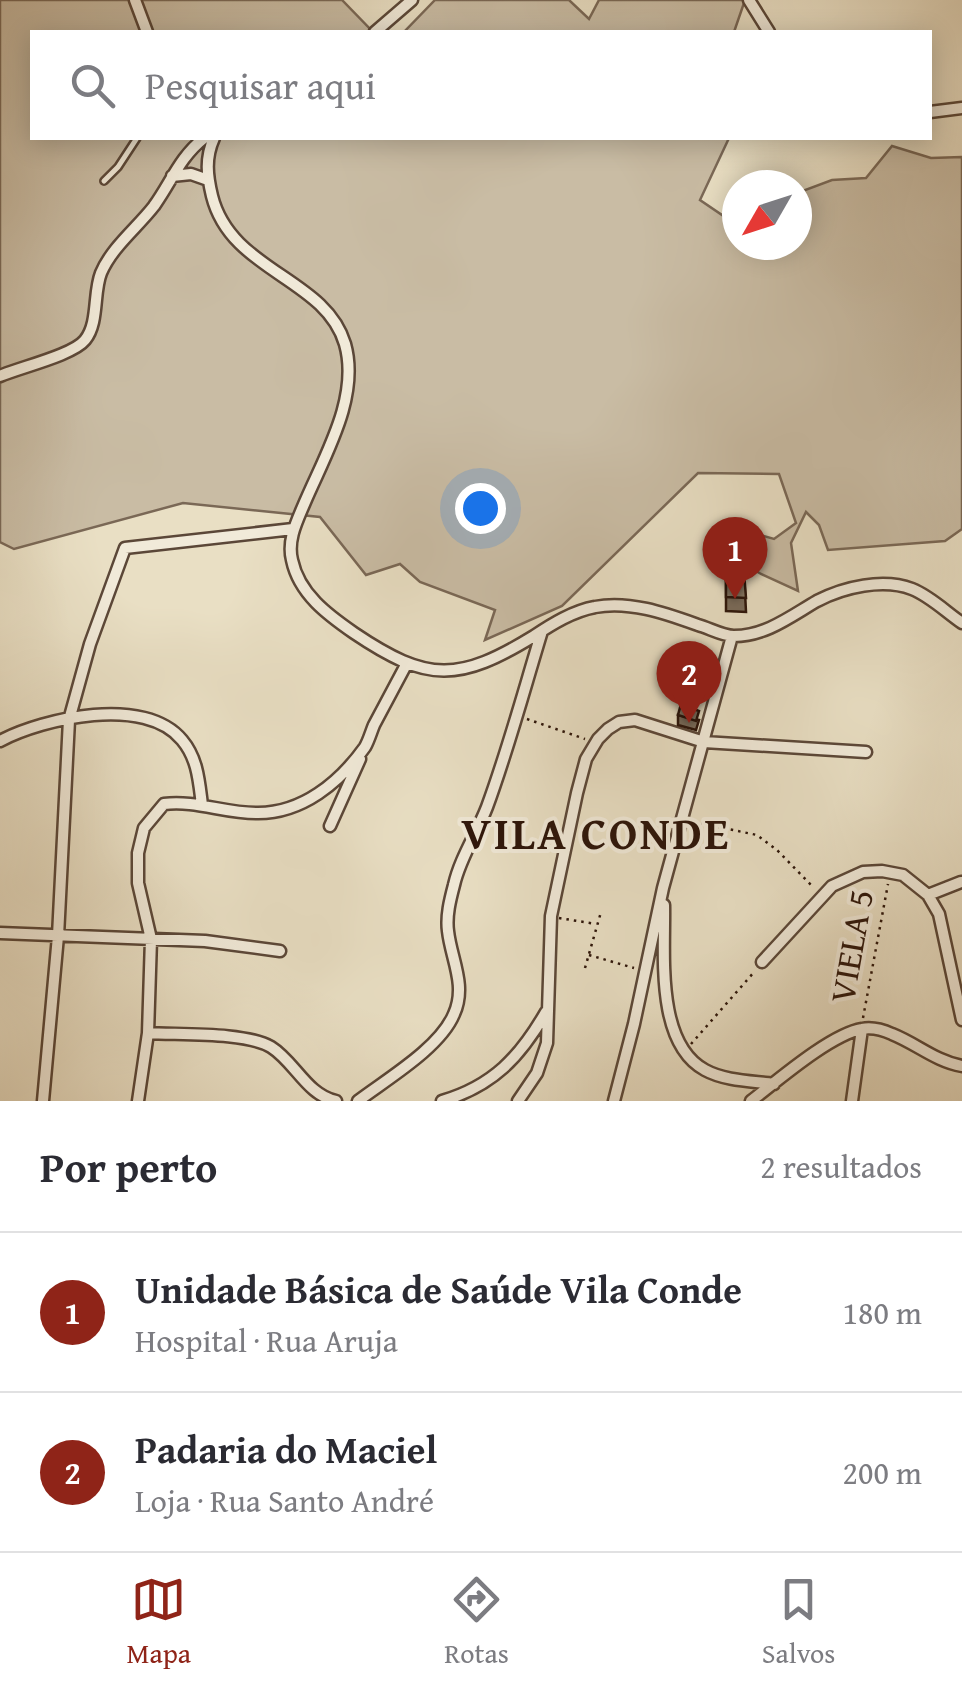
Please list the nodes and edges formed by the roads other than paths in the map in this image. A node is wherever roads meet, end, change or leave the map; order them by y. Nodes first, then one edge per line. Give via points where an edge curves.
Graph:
1 (136, 0) edge
2 (412, 0) edge
3 (749, 0) edge
4 (146, 30) edge
5 (377, 30) edge
6 (768, 30) edge
7 (962, 108) edge
8 (932, 112) edge
9 (136, 140) edge
10 (202, 140) edge
11 (213, 140) edge
12 (172, 176) junction
13 (208, 180) junction
14 (104, 181) dead end
15 (0, 376) edge
16 (293, 530) junction
17 (962, 623) edge
18 (542, 631) junction
19 (732, 636) junction
20 (407, 663) junction
21 (69, 720) junction
22 (0, 742) edge
23 (704, 742) junction
24 (367, 744) junction
25 (866, 752) dead end
26 (202, 806) junction
27 (330, 826) dead end
28 (961, 882) edge
29 (663, 888) junction
30 (928, 895) junction
31 (0, 933) edge
32 (58, 936) junction
33 (151, 940) junction
34 (280, 951) dead end
35 (762, 962) road end
36 (549, 1006) junction
37 (962, 1020) edge
38 (862, 1028) junction
39 (148, 1033) junction
40 (962, 1066) edge
41 (774, 1084) junction
42 (43, 1101) edge
43 (138, 1101) edge
44 (336, 1101) edge
45 (358, 1101) edge
46 (442, 1101) edge
47 (518, 1101) edge
48 (614, 1101) edge
49 (752, 1101) edge
50 (852, 1101) edge

1 - 4 street
2 - 5 street
3 - 6 street
7 - 8 street
9 - 14 lane
10 - 12 street
11 - 13 street
12 - 13 street
12 - 15 street via 104,268 85,340
13 - 16 street via 216,214 238,243 329,313 346,347 342,410
16 - 20 street via 291,559 315,602
16 - 21 street via 125,548
17 - 19 street via 908,588 869,585 838,592 766,630
18 - 19 street via 611,604
18 - 20 street via 475,667 428,670
18 - 45 street via 486,809 455,881 448,913 459,994 454,1014 423,1052
19 - 23 street
20 - 24 street
21 - 22 street
21 - 26 street via 121,713 174,732 194,758
21 - 32 street
23 - 25 street
23 - 29 street
23 - 36 street via 636,720 619,722 586,760 551,916
24 - 26 street via 339,778 296,805 259,814
24 - 27 street
26 - 33 street via 164,804 144,828 138,883
28 - 30 street
29 - 41 street via 666,1004 684,1051 707,1072
29 - 48 street
30 - 35 street via 890,872 846,878
30 - 37 street via 939,914
31 - 32 street
32 - 33 street
32 - 42 street
33 - 34 street
33 - 39 street
36 - 46 street via 529,1040 490,1080
36 - 47 street via 537,1074
38 - 40 street via 880,1029
38 - 41 street
38 - 50 street
39 - 43 street
39 - 44 street via 253,1039 280,1053 318,1094
41 - 49 street

